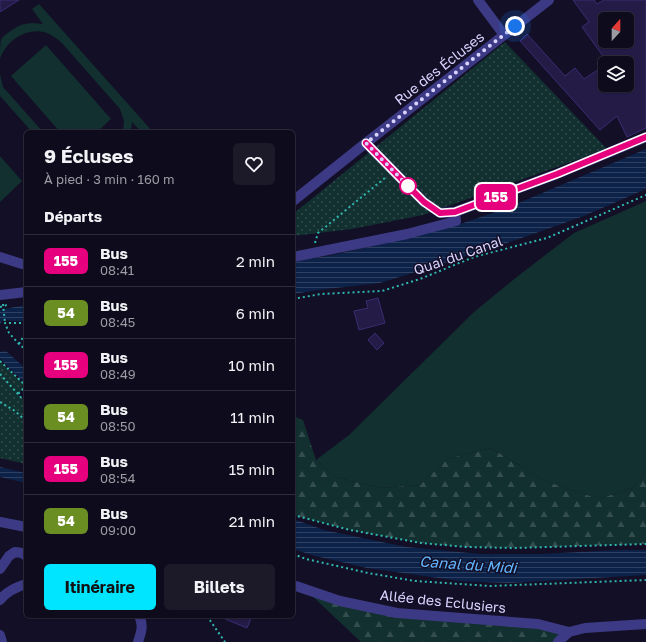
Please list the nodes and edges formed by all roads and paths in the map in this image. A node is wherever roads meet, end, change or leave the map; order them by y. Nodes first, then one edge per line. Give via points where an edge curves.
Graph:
1 (478, 0) edge
2 (548, 0) edge
3 (504, 35) junction
4 (646, 137) edge
5 (366, 143) junction
6 (389, 175) dead end
7 (646, 195) edge
8 (295, 199) edge
9 (455, 212) junction
10 (313, 253) junction
11 (0, 257) edge
12 (295, 257) edge
13 (24, 264) edge
14 (24, 292) edge
15 (0, 295) edge
16 (295, 300) edge
17 (7, 305) dead end
18 (1, 306) edge
19 (5, 323) junction
20 (24, 323) edge
21 (24, 337) edge
22 (19, 344) junction
23 (24, 348) edge
24 (0, 361) edge
25 (0, 374) edge
26 (24, 384) edge
27 (24, 388) edge
28 (18, 394) junction
29 (24, 401) edge
30 (0, 402) edge
31 (24, 419) edge
32 (295, 516) edge
33 (0, 522) edge
34 (24, 526) edge
35 (646, 544) edge
36 (24, 554) edge
37 (295, 555) edge
38 (0, 569) edge
39 (646, 580) edge
40 (24, 585) edge
41 (295, 586) edge
42 (0, 600) edge
43 (140, 618) edge
44 (208, 618) edge
45 (646, 624) edge
46 (569, 632) junction
47 (0, 635) edge
48 (2, 642) edge
49 (138, 642) edge
50 (225, 642) edge
51 (558, 642) edge

1 - 3 street
2 - 3 street, Rue des Écluses
3 - 5 street, Rue des Écluses
4 - 9 street
5 - 8 street, Rue des Écluses
5 - 9 street via 424,202 440,213
6 - 10 path via 318,233
7 - 16 path, Quai du Canal via 547,238 474,257 382,291 321,294
9 - 10 street via 456,221
10 - 12 street
11 - 13 street
14 - 15 street
17 - 18 path
18 - 19 path
19 - 20 path
19 - 22 path via 9,333
21 - 22 path
22 - 23 path
24 - 26 path
25 - 28 path
27 - 28 path
28 - 29 path
30 - 31 path
32 - 35 path via 350,530 421,543 466,547
33 - 34 street
36 - 38 street via 15,552
37 - 39 path via 368,573 415,581 490,586
40 - 42 street via 14,588
41 - 46 street, Allée des Eclusiers via 340,601 397,613 538,624
43 - 49 street via 141,634
44 - 50 path
45 - 46 street via 586,628
46 - 51 street
47 - 48 street

